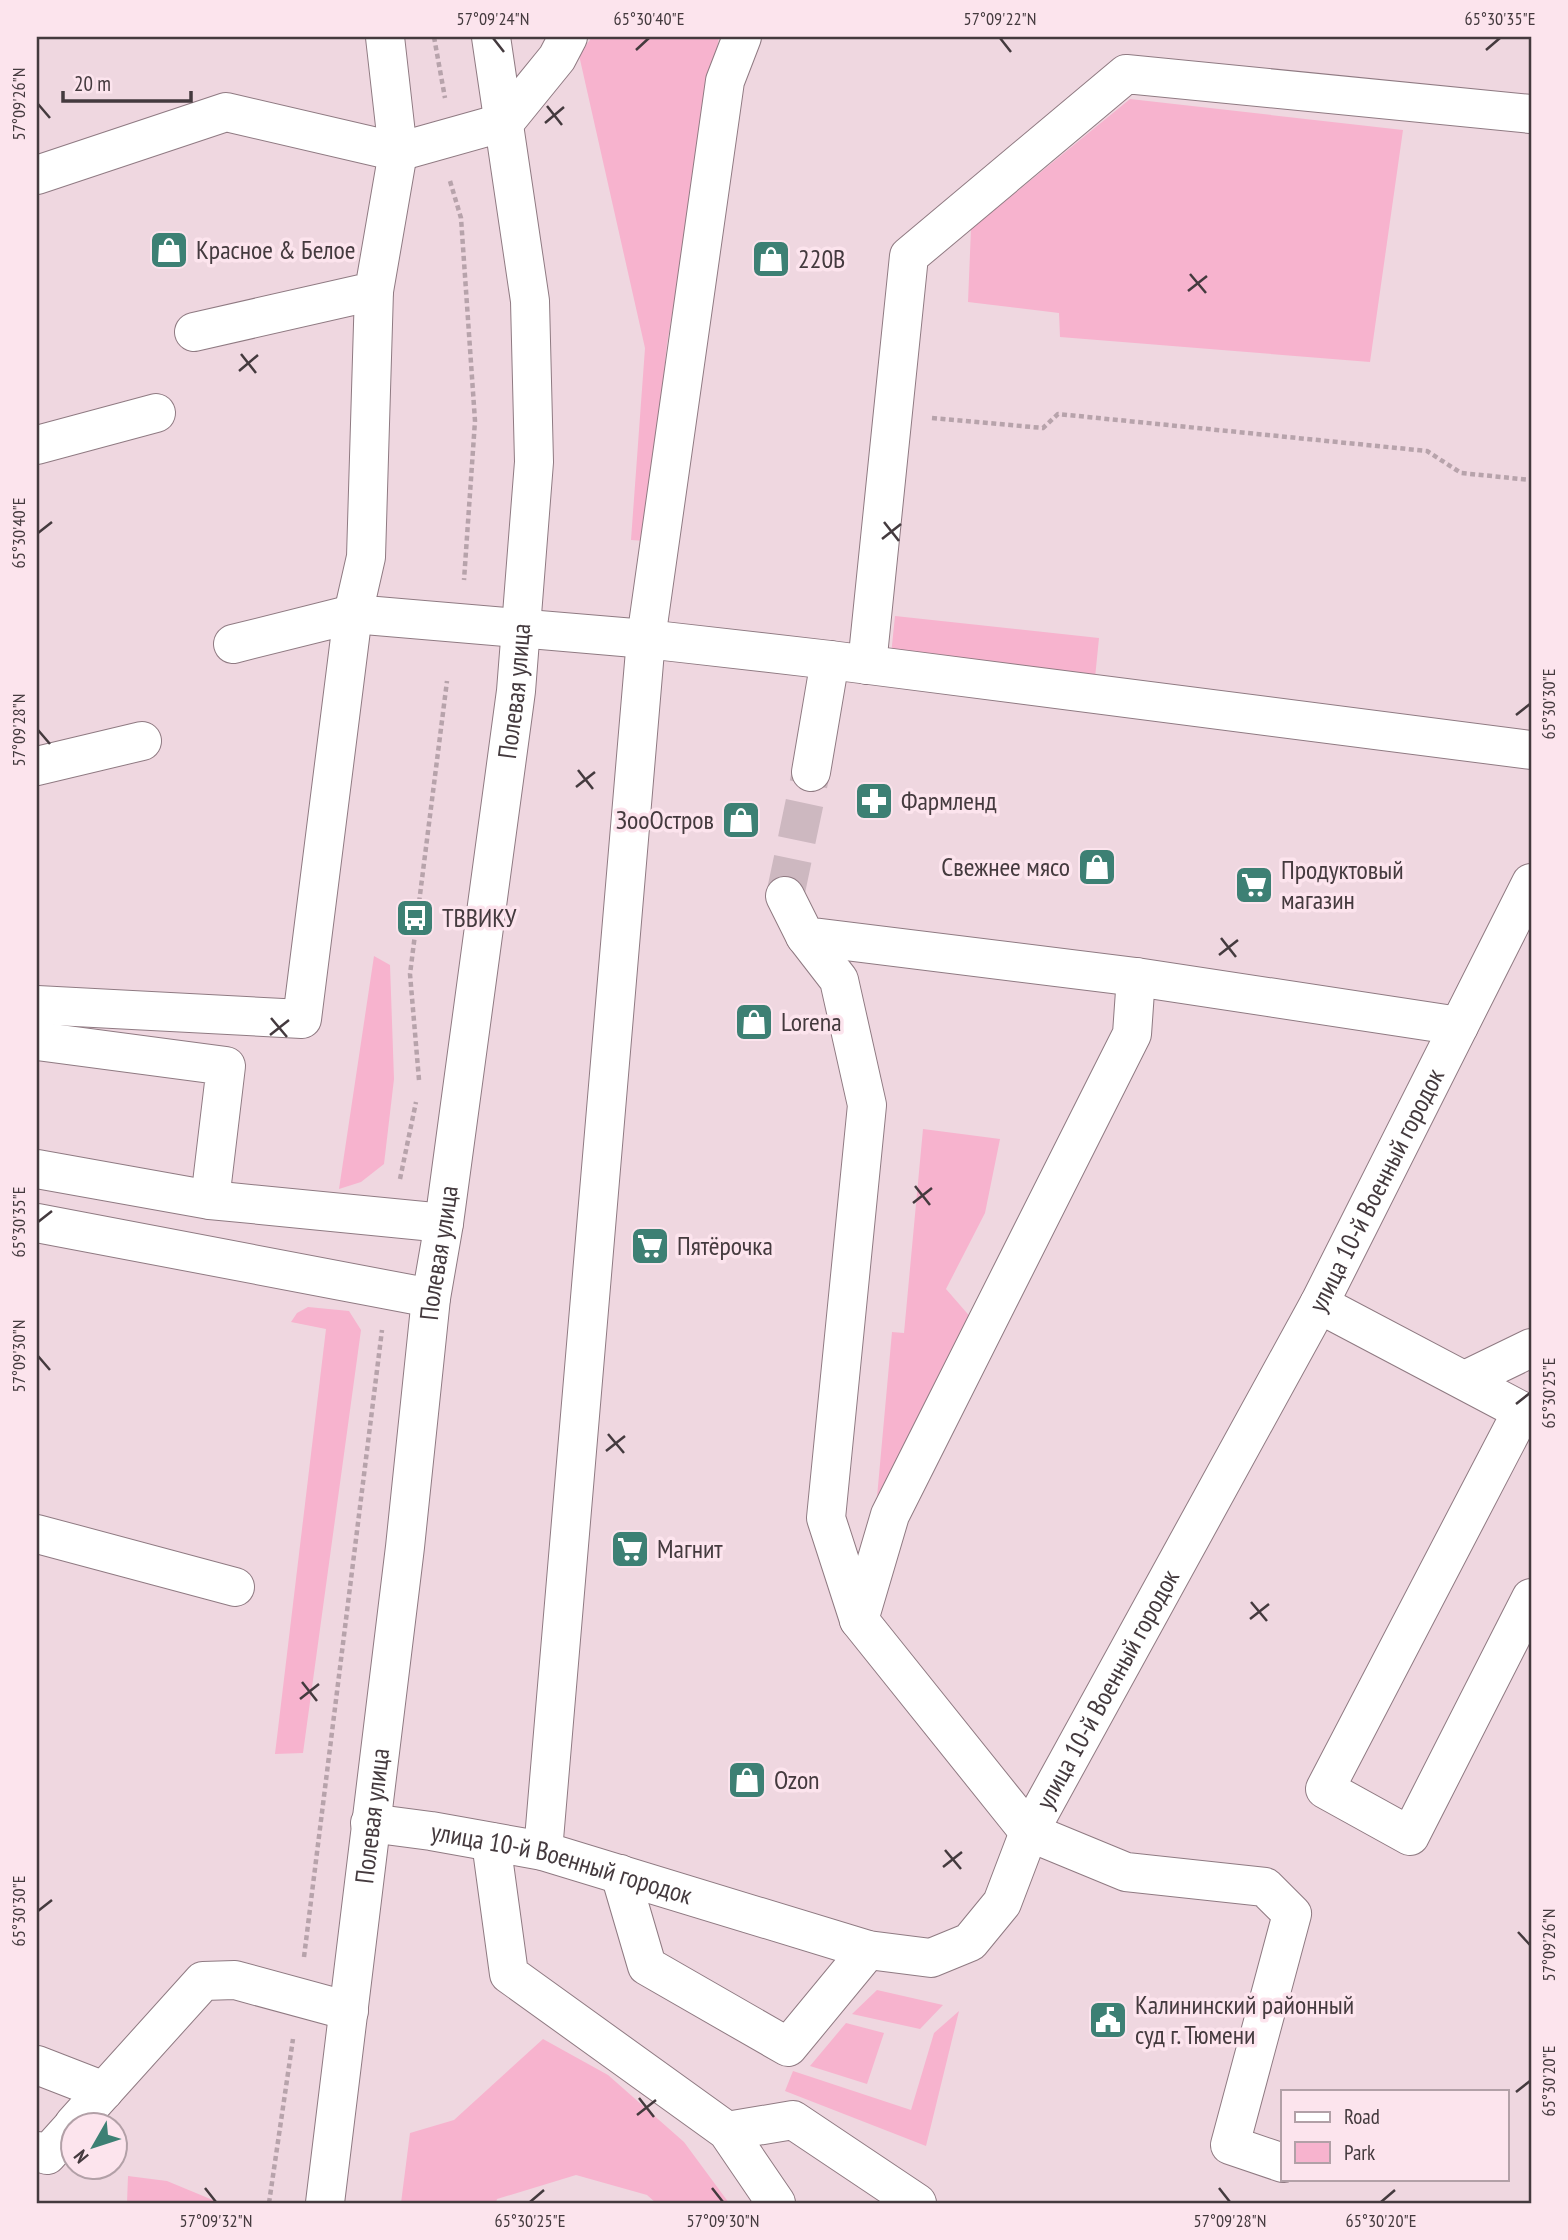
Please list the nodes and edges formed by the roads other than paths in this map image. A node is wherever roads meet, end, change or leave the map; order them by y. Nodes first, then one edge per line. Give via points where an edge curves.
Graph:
1 (384, 37) edge
2 (491, 37) edge
3 (568, 37) edge
4 (742, 37) edge
5 (1531, 114) edge
6 (505, 122) junction
7 (398, 152) junction
8 (37, 175) edge
9 (374, 291) junction
10 (194, 332) dead end
11 (156, 413) dead end
12 (37, 445) edge
13 (353, 614) junction
14 (522, 628) junction
15 (646, 639) junction
16 (233, 644) dead end
17 (849, 662) junction
18 (142, 741) dead end
19 (1531, 750) edge
20 (37, 766) edge
21 (811, 772) tunnel mouth
22 (1531, 883) edge
23 (785, 896) tunnel mouth
24 (805, 936) junction
25 (1136, 977) junction
26 (37, 1005) edge
27 (1459, 1026) junction
28 (37, 1041) edge
29 (37, 1169) edge
30 (210, 1200) junction
31 (37, 1223) edge
32 (444, 1223) junction
33 (431, 1298) junction
34 (1319, 1304) junction
35 (1531, 1348) edge
36 (1465, 1380) junction
37 (1527, 1413) edge
38 (37, 1534) edge
39 (235, 1587) dead end
40 (1531, 1598) edge
41 (859, 1620) junction
42 (370, 1824) junction
43 (1029, 1832) junction
44 (491, 1842) junction
45 (543, 1851) junction
46 (620, 1874) junction
47 (868, 1950) junction
48 (349, 2011) junction
49 (37, 2065) edge
50 (104, 2091) junction
51 (87, 2110) edge
52 (727, 2131) junction
53 (60, 2141) edge
54 (37, 2151) edge
55 (1281, 2162) edge
56 (326, 2192) edge
57 (776, 2203) edge
58 (917, 2203) edge

1 - 7 street
2 - 6 street, Полевая улица
3 - 6 street via 557,58
4 - 15 street via 725,81
5 - 17 street via 1126,74 909,256
6 - 7 street
6 - 14 street, Полевая улица via 530,301 534,462
7 - 8 street via 226,112
7 - 9 street
9 - 10 street
9 - 13 street via 366,557
11 - 12 street
13 - 14 street
13 - 16 street
13 - 26 street via 302,1019
14 - 15 street
14 - 32 street, Полевая улица
15 - 17 street
15 - 45 street
17 - 19 street
17 - 21 street
18 - 20 street
22 - 27 street, улица 10-й Военный городок
23 - 24 street
24 - 25 street
24 - 41 street via 838,980 867,1105 826,1518
25 - 27 street
25 - 41 street via 1132,1034 890,1515
27 - 34 street, улица 10-й Военный городок
28 - 30 street via 226,1066
29 - 30 street
30 - 32 street
31 - 33 street
32 - 33 street, Полевая улица
33 - 42 street, Полевая улица
34 - 36 street
34 - 43 street, улица 10-й Военный городок
35 - 36 street
36 - 37 street
37 - 40 street via 1325,1789 1410,1836
38 - 39 street
41 - 43 street
42 - 44 street, улица 10-й Военный городок
42 - 48 street, Полевая улица
43 - 47 street, улица 10-й Военный городок via 1002,1903 970,1942 931,1958
43 - 55 street via 1126,1872 1265,1887 1292,1914 1230,2145
44 - 45 street, улица 10-й Военный городок
44 - 52 street via 509,1974
45 - 46 street, улица 10-й Военный городок
46 - 47 street, улица 10-й Военный городок
46 - 47 street via 647,1966 788,2047
48 - 50 street via 235,1980 203,1981
48 - 56 street, Полевая улица
49 - 50 street
50 - 51 street
52 - 57 street
52 - 58 street via 793,2120
53 - 54 street via 47,2155

